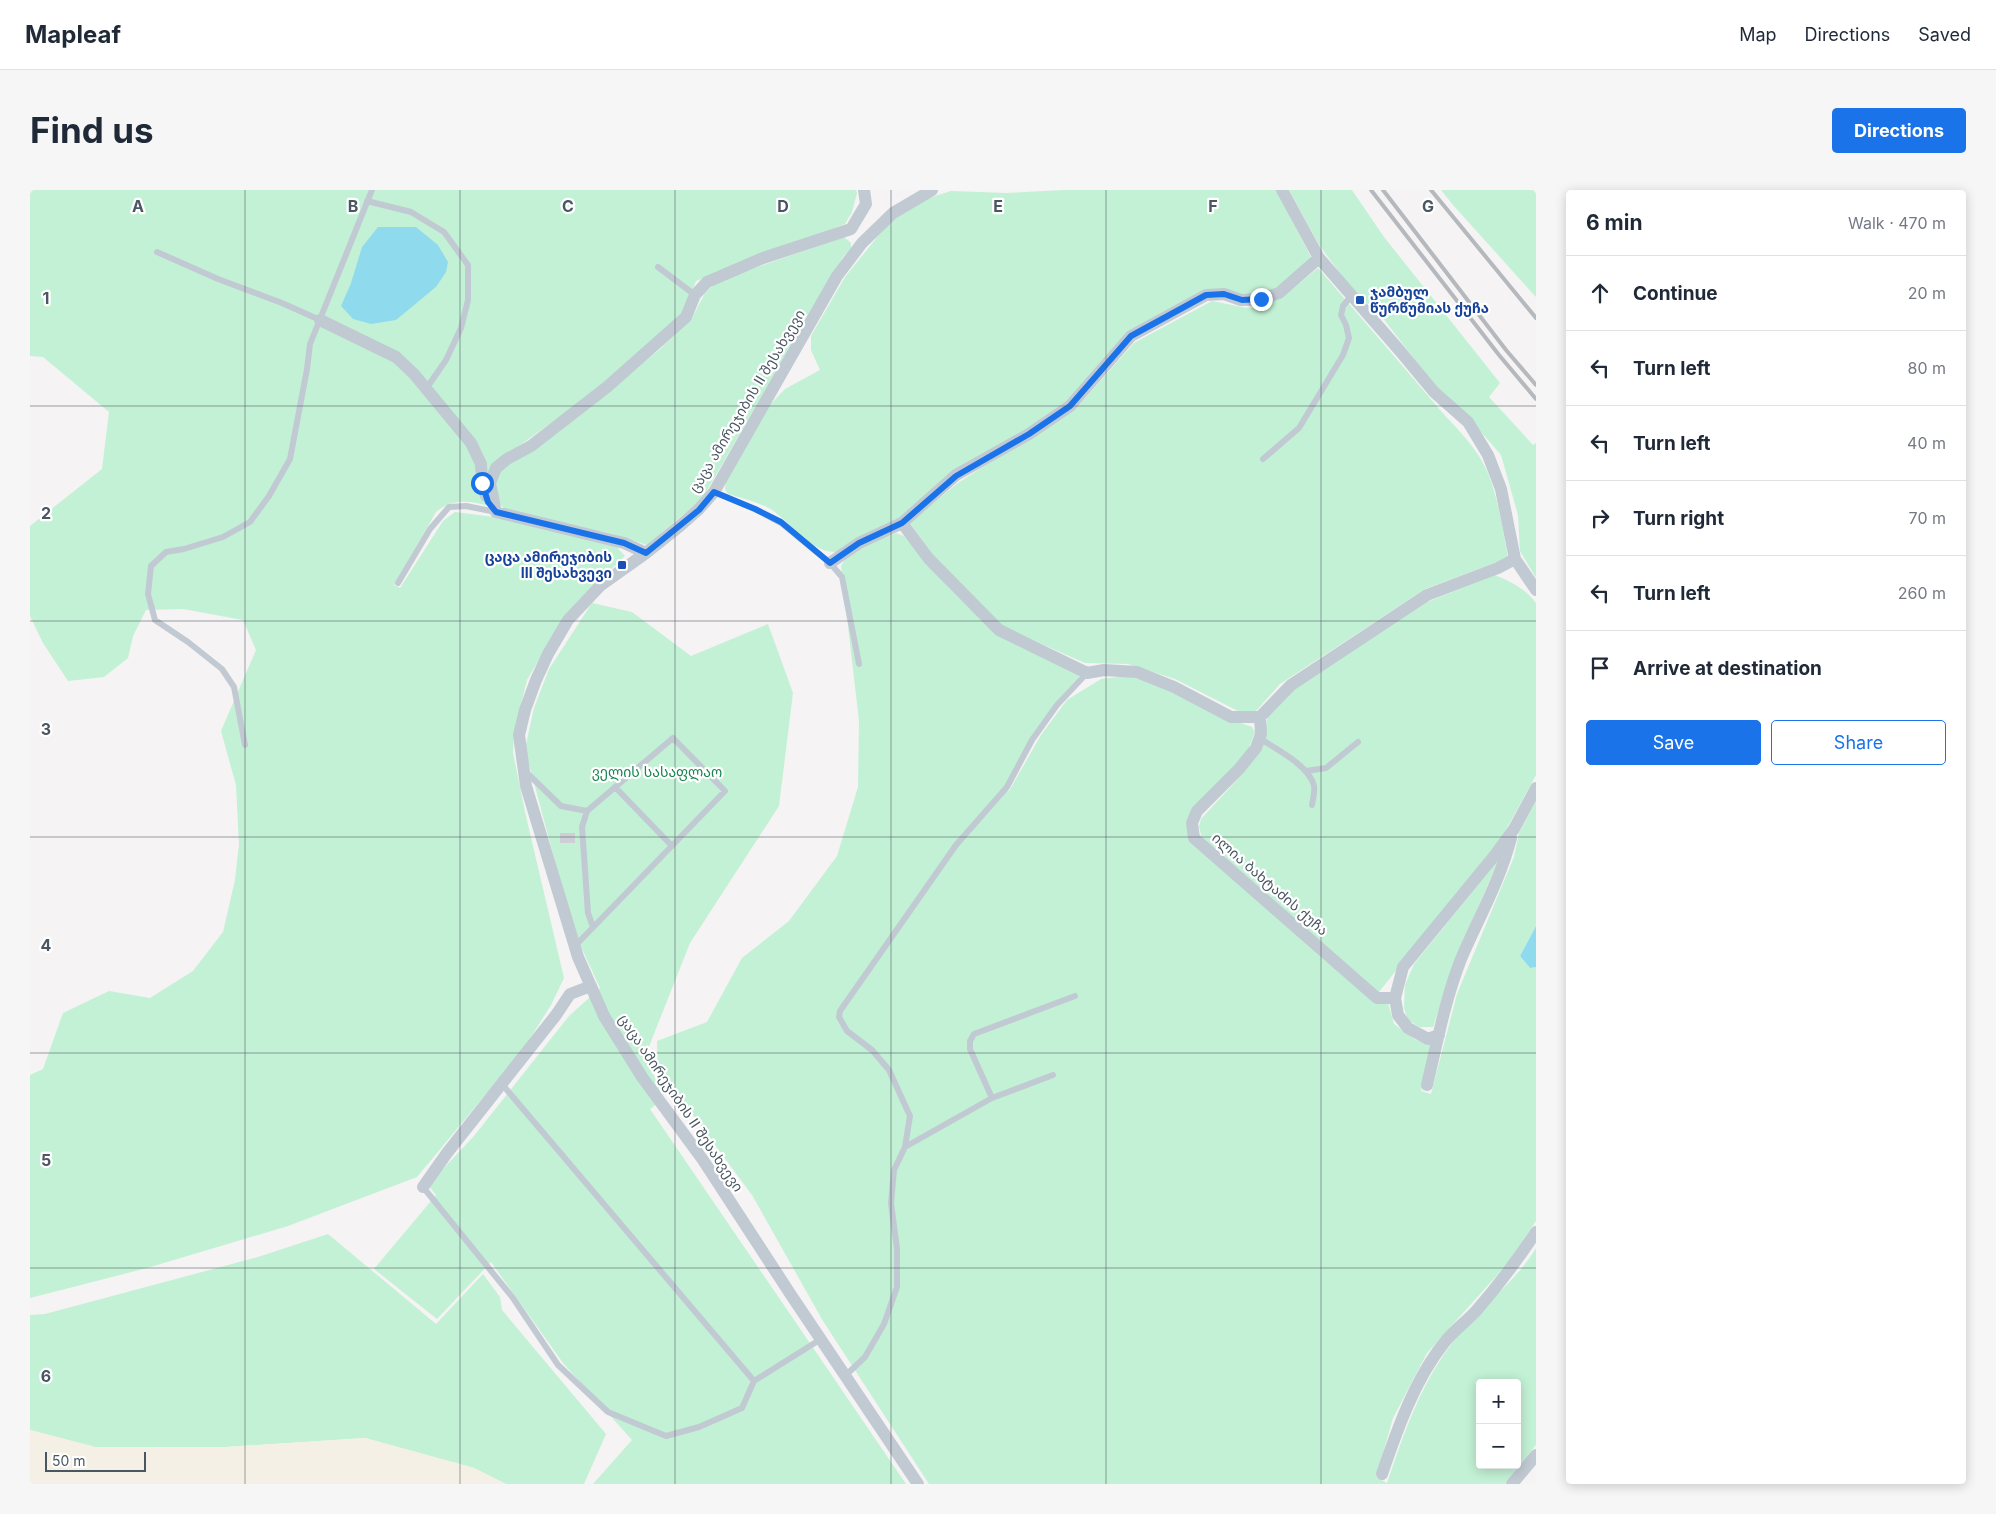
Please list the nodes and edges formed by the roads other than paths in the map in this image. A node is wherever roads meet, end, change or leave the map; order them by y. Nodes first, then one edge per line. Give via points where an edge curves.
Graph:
1 (372, 190) edge
2 (864, 190) edge
3 (932, 190) edge
4 (1282, 190) edge
5 (367, 202) junction
6 (851, 229) junction
7 (862, 243) junction
8 (157, 252) dead end
9 (1319, 258) junction
10 (658, 267) dead end
11 (695, 295) junction
12 (1352, 295) junction
13 (320, 320) junction
14 (426, 389) junction
15 (1263, 459) dead end
16 (714, 492) junction
17 (496, 512) junction
18 (902, 523) junction
19 (646, 553) junction
20 (1514, 559) junction
21 (830, 563) junction
22 (398, 583) dead end
23 (1536, 590) edge
24 (859, 664) dead end
25 (1087, 673) junction
26 (1260, 717) junction
27 (1259, 738) junction
28 (1358, 742) dead end
29 (245, 745) dead end
30 (524, 770) junction
31 (1306, 771) junction
32 (615, 787) junction
33 (1536, 788) edge
34 (1312, 805) dead end
35 (587, 812) junction
36 (1514, 829) junction
37 (672, 846) junction
38 (593, 927) junction
39 (575, 946) junction
40 (591, 986) junction
41 (1075, 996) dead end
42 (1395, 998) junction
43 (1439, 1035) junction
44 (1053, 1075) dead end
45 (500, 1083) junction
46 (1427, 1086) dead end
47 (992, 1098) junction
48 (905, 1147) junction
49 (423, 1187) joint
50 (1536, 1232) edge
51 (820, 1339) junction
52 (845, 1376) junction
53 (754, 1380) junction
54 (1536, 1455) edge
55 (1382, 1474) dead end
56 (918, 1484) edge
57 (1512, 1484) edge

1 - 5 lane
2 - 6 street via 866,204
3 - 7 street, ცაცა ამირეჯიბის II შესახვევი via 893,213
4 - 9 street
5 - 13 lane
5 - 14 lane via 411,212 444,232 468,265 468,300 462,328
6 - 7 lane
6 - 11 street via 747,265 707,282
7 - 16 street, ცაცა ამირეჯიბის II შესახვევი via 838,276
8 - 13 lane
9 - 12 street
9 - 18 street via 1279,293 1261,299 1242,300 1224,294 1206,295 1131,336 1070,406 956,476
10 - 11 lane
11 - 17 street via 686,317 607,387 496,468 490,483
12 - 15 lane via 1343,306 1341,315 1349,338 1343,355 1300,428
12 - 20 street via 1434,392 1468,422 1488,454 1501,489
13 - 14 street via 396,357
13 - 29 lane via 310,344 290,459 269,496 250,522 223,538 166,552 151,566 148,594 155,620 222,669 234,687
14 - 17 street via 471,443 481,464 488,502
16 - 19 street, ცაცა ამირეჯიბის II შესახვევი via 699,510
16 - 21 lane via 781,522
17 - 19 street via 624,543
17 - 22 lane via 466,506 450,507 430,529
18 - 21 street via 859,543
18 - 25 street via 928,560 999,630
19 - 30 street, ცაცა ამირეჯიბის II შესახვევი via 601,584 568,620 548,654 530,695 520,735
20 - 23 street
20 - 26 street via 1427,595 1291,685
21 - 24 lane via 842,577
25 - 26 street via 1104,670 1137,672 1231,717
25 - 48 lane via 1057,705 1032,740 1007,787 956,846 840,1010 839,1017 848,1031 872,1050 889,1070 901,1094 910,1116
26 - 27 street, ილია ბახტაძის ქუჩა
27 - 31 lane
27 - 42 street, ილია ბახტაძის ქუჩა via 1256,748 1239,769 1198,811 1192,823 1194,838 1377,998
28 - 31 lane via 1326,768
30 - 35 lane via 561,806
30 - 39 street, ცაცა ამირეჯიბის II შესახვევი via 526,786
31 - 34 lane via 1311,775 1315,788
32 - 35 lane
32 - 37 lane
32 - 37 lane via 673,738 725,790
33 - 36 street
35 - 38 lane via 582,827 588,913
36 - 42 street via 1402,967
36 - 43 street via 1505,861 1461,960
37 - 38 lane
38 - 39 lane
39 - 40 street, ცაცა ამირეჯიბის II შესახვევი
40 - 45 street via 570,994
40 - 51 street, ცაცა ამირეჯიბის II შესახვევი via 604,1016 642,1077 703,1160
41 - 47 lane via 974,1034 970,1049
42 - 43 street via 1398,1015 1408,1028 1428,1039
43 - 46 street
44 - 47 lane
45 - 49 street
45 - 53 lane
47 - 48 lane
48 - 52 lane via 894,1170 891,1203 897,1249 897,1287 884,1324 865,1357
49 - 53 lane via 513,1298 558,1365 608,1412 666,1436 698,1427 742,1408
50 - 55 street via 1482,1303 1444,1342 1400,1421
51 - 52 street, ცაცა ამირეჯიბის II შესახვევი
51 - 53 lane
52 - 56 street, ცაცა ამირეჯიბის II შესახვევი
54 - 57 street

